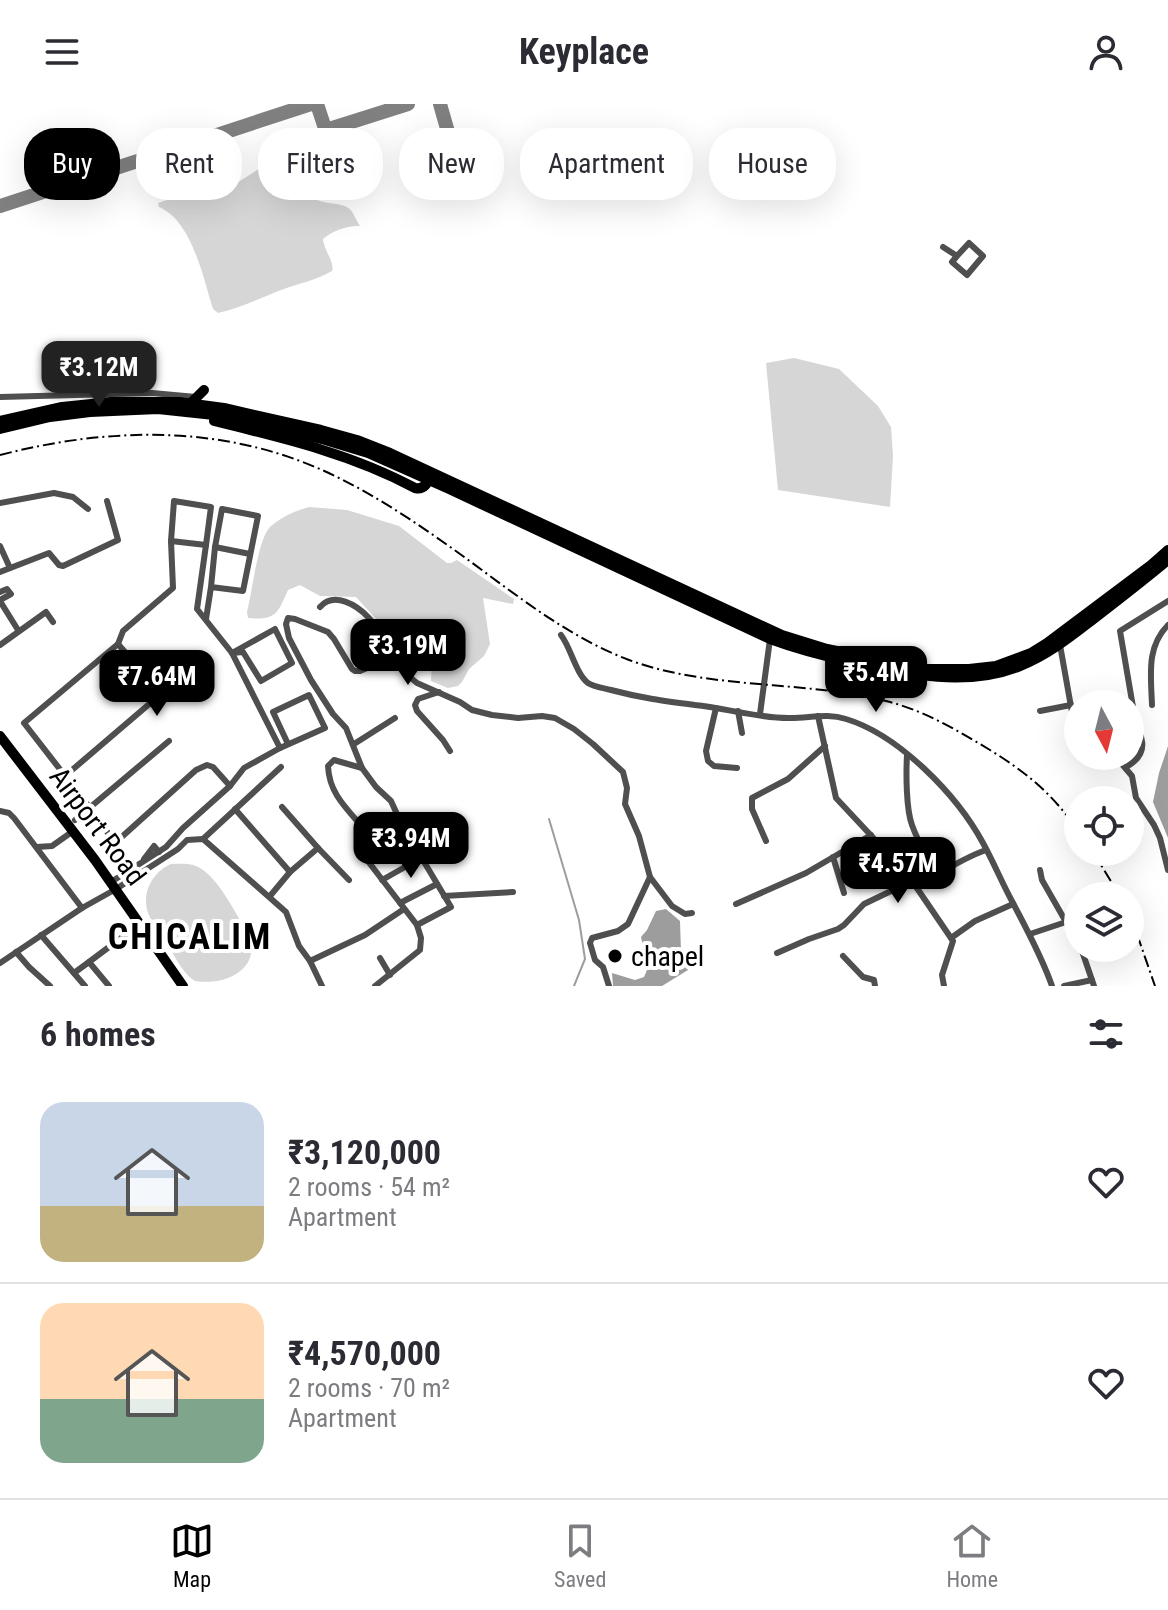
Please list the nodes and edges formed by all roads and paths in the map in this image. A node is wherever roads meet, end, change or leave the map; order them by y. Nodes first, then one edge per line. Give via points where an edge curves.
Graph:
1 (943, 247) dead end
2 (957, 256) junction
3 (0, 397) edge
4 (198, 401) junction
5 (0, 421) edge
6 (0, 429) edge
7 (107, 501) dead end
8 (0, 503) edge
9 (88, 509) dead end
10 (171, 541) junction
11 (206, 545) junction
12 (0, 546) edge
13 (215, 547) junction
14 (1168, 550) edge
15 (250, 554) junction
16 (1168, 560) edge
17 (10, 568) junction
18 (0, 572) edge
19 (211, 587) junction
20 (0, 592) edge
21 (0, 600) edge
22 (1168, 601) edge
23 (320, 607) dead end
24 (206, 619) junction
25 (53, 622) dead end
26 (1167, 629) edge
27 (18, 630) junction
28 (769, 634) junction
29 (561, 635) dead end
30 (118, 644) junction
31 (0, 645) edge
32 (1060, 645) junction
33 (232, 653) junction
34 (393, 657) junction
35 (1068, 690) edge
36 (1130, 690) edge
37 (439, 692) junction
38 (1152, 705) dead end
39 (1064, 706) edge
40 (716, 708) junction
41 (738, 711) junction
42 (1040, 711) dead end
43 (760, 714) junction
44 (818, 716) junction
45 (395, 718) dead end
46 (742, 733) dead end
47 (0, 736) edge
48 (169, 741) dead end
49 (288, 744) junction
50 (354, 744) junction
51 (825, 746) junction
52 (0, 747) edge
53 (280, 748) junction
54 (450, 751) dead end
55 (907, 755) junction
56 (281, 767) dead end
57 (362, 768) junction
58 (737, 768) dead end
59 (1128, 770) edge
60 (65, 776) junction
61 (230, 786) junction
62 (282, 807) dead end
63 (90, 808) junction
64 (235, 809) junction
65 (0, 811) edge
66 (75, 820) dead end
67 (402, 825) junction
68 (69, 834) junction
69 (871, 835) junction
70 (203, 839) junction
71 (766, 841) dead end
72 (115, 843) junction
73 (373, 844) junction
74 (52, 846) junction
75 (37, 847) junction
76 (318, 848) junction
77 (986, 850) junction
78 (833, 857) junction
79 (421, 858) junction
80 (46, 859) junction
81 (133, 868) junction
82 (1040, 870) dead end
83 (1168, 870) edge
84 (290, 872) junction
85 (938, 875) junction
86 (650, 877) junction
87 (349, 880) dead end
88 (382, 880) junction
89 (437, 884) junction
90 (914, 884) junction
91 (113, 887) junction
92 (513, 892) dead end
93 (844, 893) dead end
94 (270, 896) junction
95 (444, 896) junction
96 (736, 904) dead end
97 (1013, 904) junction
98 (402, 906) junction
99 (82, 908) junction
100 (692, 913) dead end
101 (1064, 918) edge
102 (1064, 923) edge
103 (417, 925) junction
104 (137, 926) junction
105 (1030, 934) junction
106 (41, 935) junction
107 (951, 938) junction
108 (16, 952) junction
109 (777, 953) dead end
110 (843, 956) dead end
111 (380, 958) dead end
112 (310, 961) junction
113 (89, 962) junction
114 (1086, 962) edge
115 (0, 963) edge
116 (74, 973) junction
117 (390, 975) junction
118 (1093, 983) edge
119 (50, 986) edge
120 (85, 986) edge
121 (109, 986) edge
122 (180, 986) edge
123 (322, 986) edge
124 (375, 986) edge
125 (609, 986) edge
126 (875, 986) edge
127 (944, 986) edge
128 (1052, 986) edge
129 (1064, 986) edge

1 - 2 street
2 - 2 street via 969,243 983,256 967,275 952,262
3 - 4 street via 152,393
4 - 4 highway via 211,420 362,463 415,488 424,487 429,478 425,465 355,435 248,406
4 - 5 highway via 111,402
4 - 6 highway via 50,417
4 - 28 highway via 239,419 368,453
7 - 17 street via 118,540 63,566 49,553
8 - 9 street via 54,493 73,497
10 - 11 street
10 - 11 street via 174,501 211,507
10 - 30 street via 173,588 123,631
11 - 24 street via 197,609
12 - 17 street
13 - 15 street
13 - 15 street via 222,509 234,511 258,516
13 - 19 street
14 - 28 highway via 1056,637 996,666 904,666
15 - 19 street via 243,591
16 - 32 highway
17 - 18 street
19 - 24 street
20 - 21 street via 7,589 11,594
21 - 27 street
22 - 36 street via 1120,631
23 - 34 street via 333,600 353,605 369,618
24 - 33 street
25 - 27 street via 46,612
26 - 38 street via 1156,639 1150,661
27 - 31 street
28 - 32 highway via 792,647 945,678 1006,671
28 - 43 street
29 - 40 street via 590,684 640,698
30 - 60 street via 24,723
30 - 60 street via 161,694
32 - 35 street
33 - 33 street via 243,652 261,681 292,663 275,629
33 - 53 street
34 - 37 street via 417,683
34 - 50 street via 355,671 328,632 288,618 289,638 302,663
37 - 54 street via 415,705
37 - 86 street via 492,715 555,718 593,744 623,772 625,804
39 - 42 street
40 - 41 street
40 - 58 street via 708,761
41 - 43 street
41 - 46 street
43 - 44 street
44 - 51 street
44 - 55 street via 842,717 869,727
45 - 50 street
47 - 91 highway, Airport Road
48 - 63 street
49 - 49 street via 325,728 309,695 273,712
49 - 53 street
50 - 57 street
51 - 69 street via 836,798
51 - 71 street via 788,779 752,798
52 - 68 highway, Airport Road
53 - 61 street via 244,768
55 - 77 street via 966,816
55 - 85 street via 910,822
56 - 64 street
57 - 67 street via 391,801
57 - 73 street via 334,760 328,766 329,779
59 - 83 street via 1136,798 1160,838
60 - 63 street
61 - 72 street via 213,767 196,770
61 - 81 street via 166,847 159,852 154,846
62 - 76 street
63 - 66 street
63 - 72 street
64 - 70 street
64 - 84 street
65 - 75 street via 9,813
67 - 73 street
67 - 79 street
68 - 74 street
68 - 91 highway, Airport Road
69 - 78 street
69 - 90 street
70 - 91 street via 187,840
70 - 94 street
72 - 81 street
73 - 88 street via 364,856
74 - 75 street
74 - 80 street
75 - 80 street
76 - 84 street
76 - 87 street
77 - 85 street
77 - 97 street
78 - 93 street
78 - 96 street
79 - 88 street
79 - 89 street
80 - 99 street
81 - 91 street
82 - 101 street
84 - 94 street
85 - 90 street
86 - 100 street via 672,906
86 - 125 street via 628,924 590,943
88 - 98 street
89 - 95 street
89 - 98 street
90 - 107 street
90 - 109 street via 864,904 838,929
91 - 99 street
91 - 104 highway, Airport Road
91 - 122 highway, Airport Road
92 - 95 street
94 - 112 street via 286,912
95 - 103 street via 451,907
97 - 105 street
97 - 107 street
98 - 103 street
98 - 112 street via 365,935
99 - 106 street
102 - 105 street
103 - 117 street via 420,950
104 - 113 street
104 - 122 highway, Airport Road
105 - 128 street
106 - 108 street
106 - 116 street
107 - 127 street
108 - 115 street
108 - 119 street
110 - 126 street
111 - 117 street
112 - 123 street
113 - 116 street
113 - 121 street
114 - 118 street
116 - 120 street
117 - 124 street
118 - 129 street

